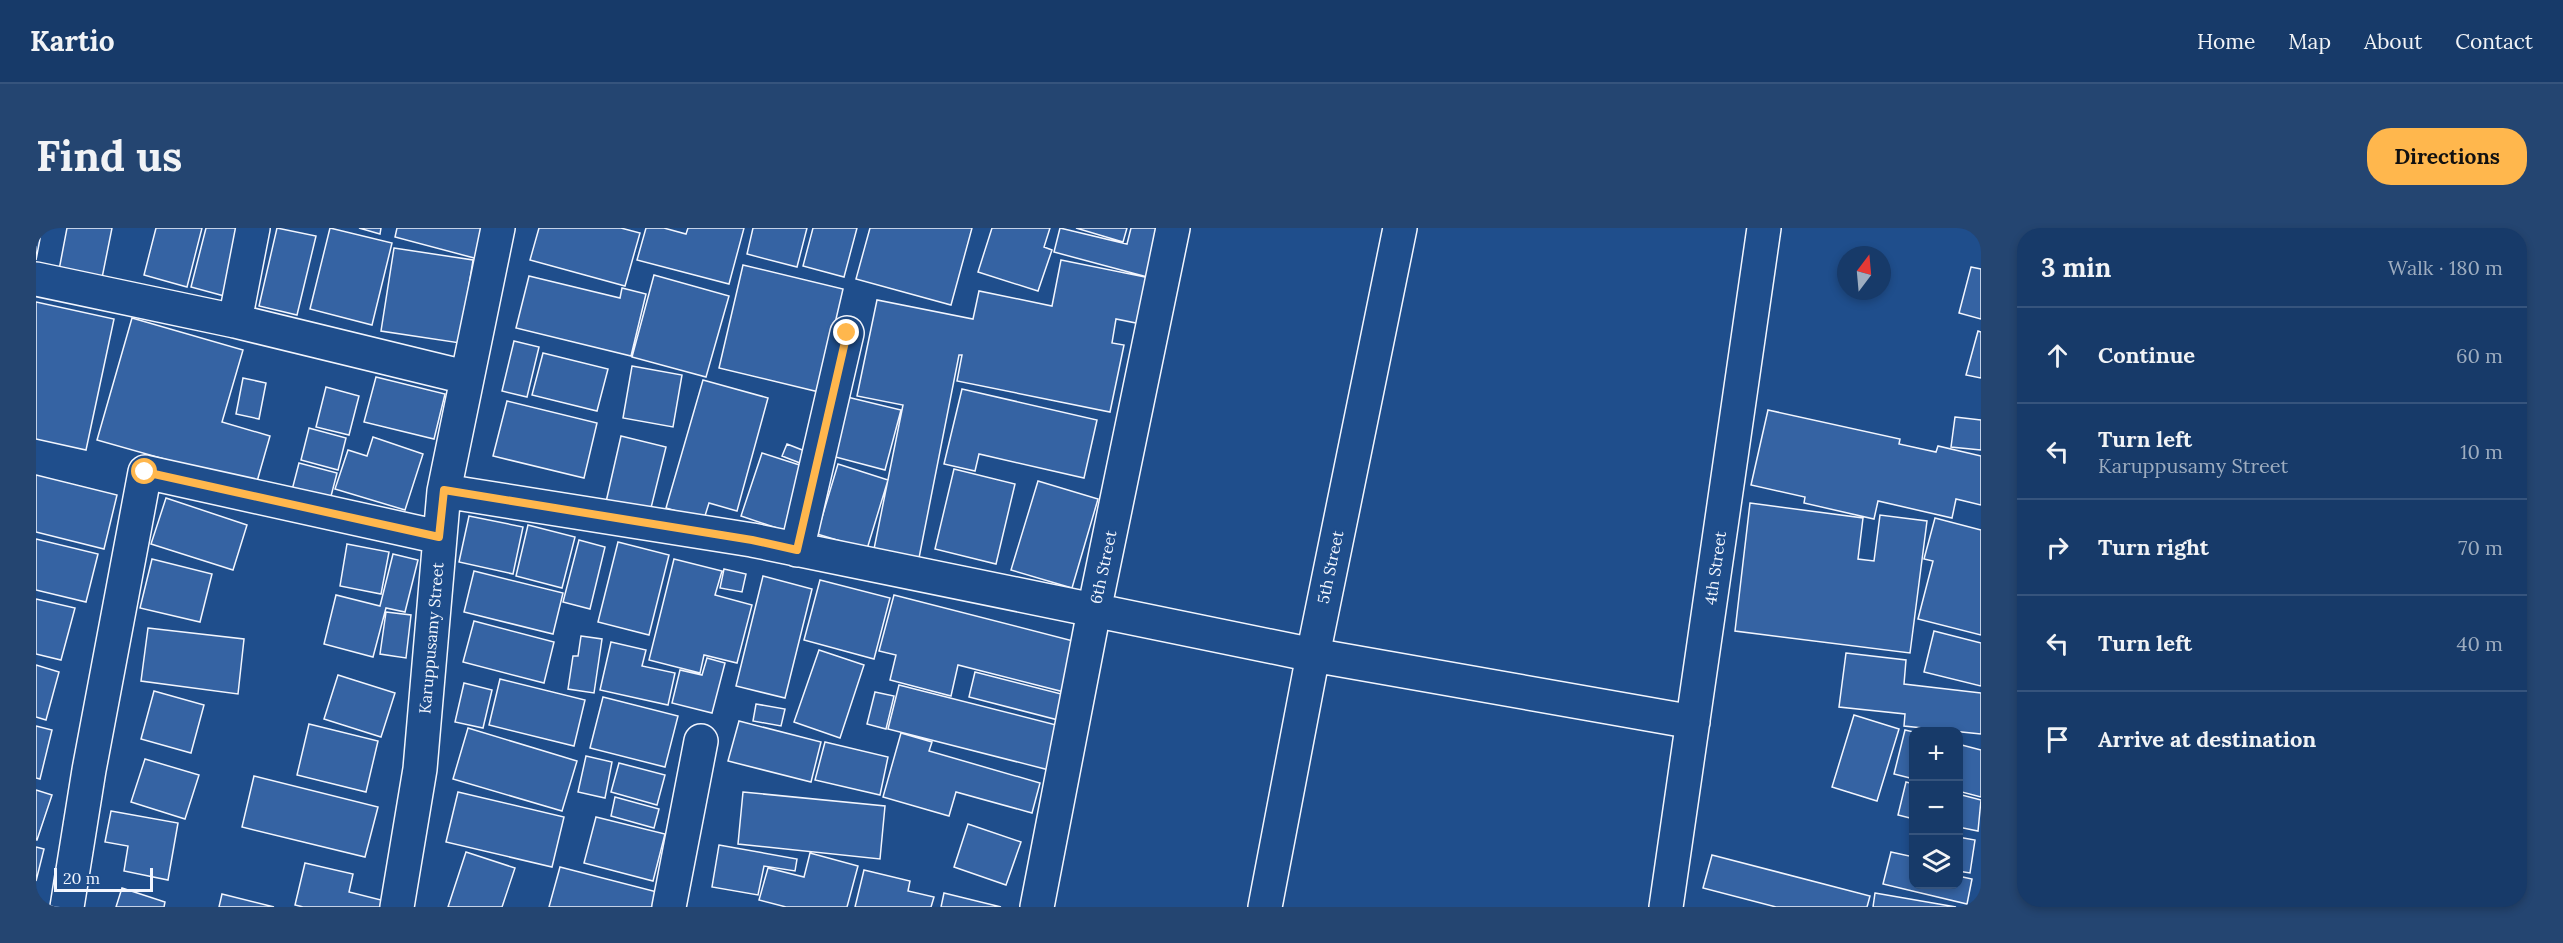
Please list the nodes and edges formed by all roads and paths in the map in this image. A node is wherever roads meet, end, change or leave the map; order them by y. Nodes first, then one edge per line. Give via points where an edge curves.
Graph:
1 (253, 228) edge
2 (498, 228) edge
3 (1173, 228) edge
4 (1400, 228) edge
5 (1764, 228) edge
6 (36, 279) edge
7 (235, 321) junction
8 (847, 333) dead end
9 (465, 377) junction
10 (444, 490) junction
11 (439, 537) junction
12 (797, 550) junction
13 (1094, 611) junction
14 (1312, 655) junction
15 (1693, 722) junction
16 (700, 741) dead end
17 (67, 907) edge
18 (397, 907) edge
19 (669, 907) edge
20 (1037, 907) edge
21 (1265, 907) edge
22 (1666, 907) edge

1 - 7 street
2 - 9 street, Karuppusamy Street
3 - 13 street, 6th Street
4 - 14 street, 5th Street
5 - 15 street, 4th Street
6 - 7 street
7 - 9 street
8 - 12 street
9 - 10 street, Karuppusamy Street
10 - 11 street, Karuppusamy Street
10 - 12 street
11 - 17 street via 145,472
11 - 18 street, Karuppusamy Street via 420,769
12 - 13 street
13 - 14 street
13 - 20 street, 6th Street
14 - 15 street
14 - 21 street, 5th Street
15 - 22 street, 4th Street
16 - 19 street

